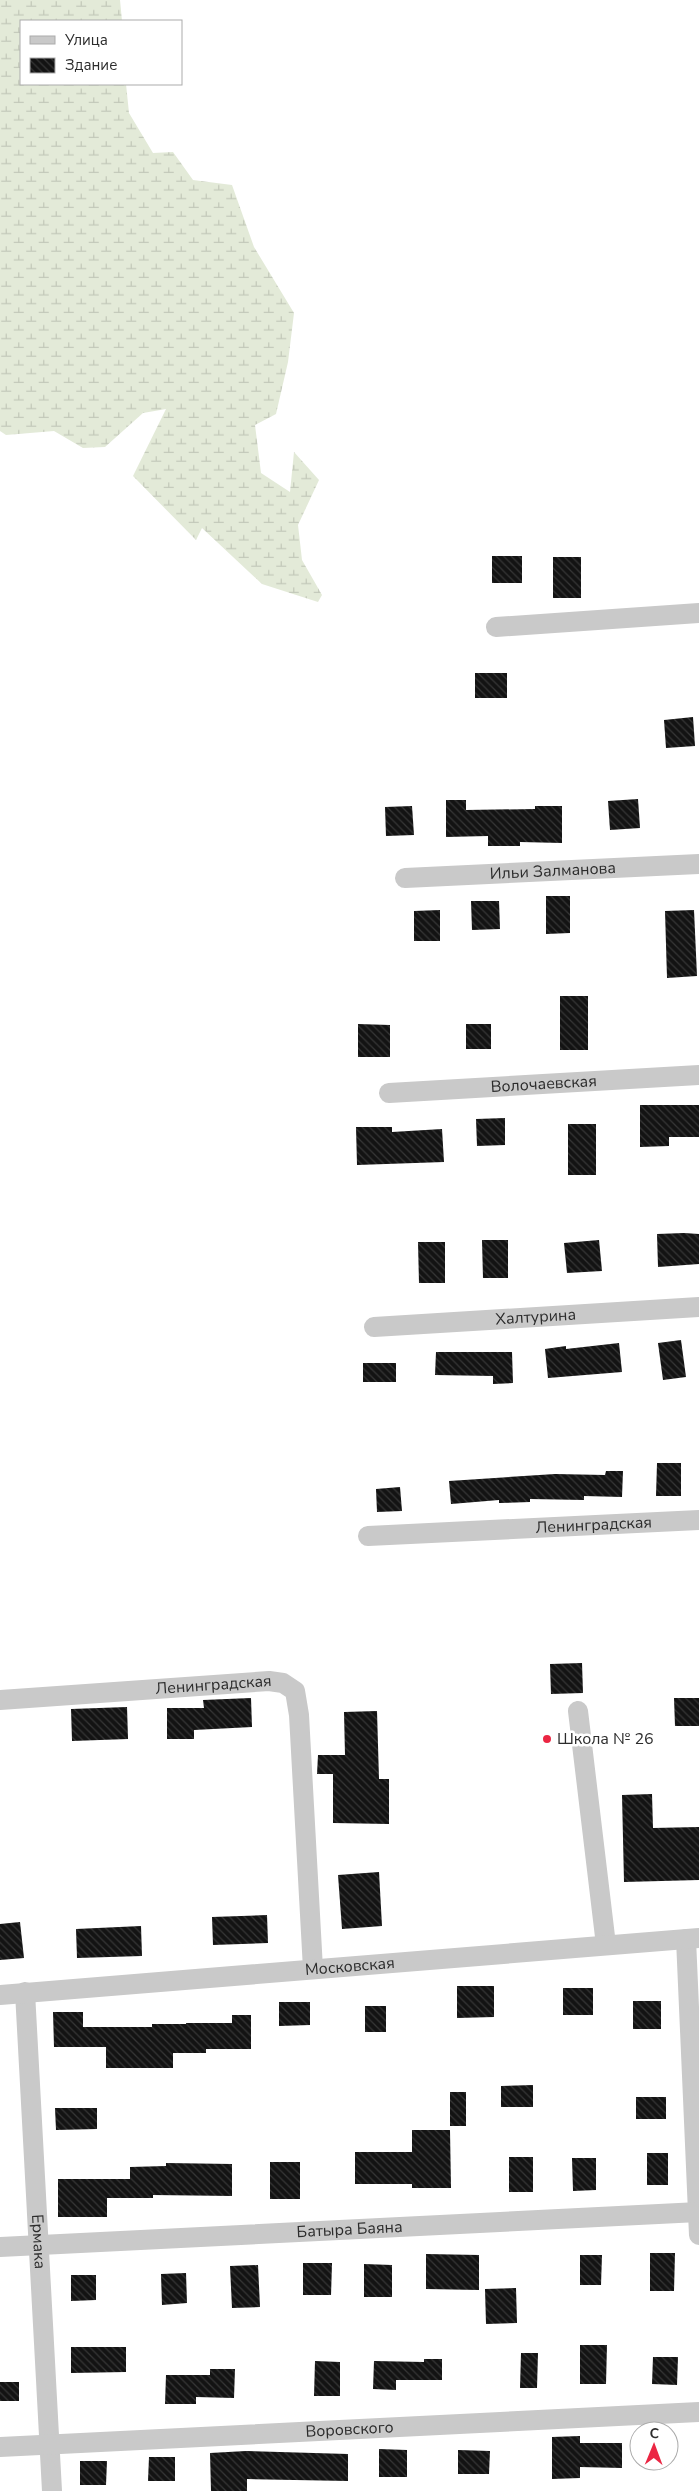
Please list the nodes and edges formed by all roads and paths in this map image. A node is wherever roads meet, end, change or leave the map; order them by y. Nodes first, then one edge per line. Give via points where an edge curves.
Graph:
1 (699, 613) edge
2 (496, 627) dead end
3 (699, 864) edge
4 (405, 878) dead end
5 (699, 1075) edge
6 (389, 1093) dead end
7 (699, 1307) edge
8 (374, 1327) dead end
9 (699, 1520) edge
10 (368, 1536) dead end
11 (0, 1700) edge
12 (578, 1711) dead end
13 (692, 1938) edge
14 (606, 1945) junction
15 (313, 1969) junction
16 (25, 1992) junction
17 (0, 1996) edge
18 (698, 2212) edge
19 (699, 2235) edge
20 (40, 2245) junction
21 (0, 2247) edge
22 (699, 2412) edge
23 (49, 2445) junction
24 (0, 2447) edge
25 (52, 2491) edge

1 - 2 street
3 - 4 street, Ильи Залманова
5 - 6 street, Волочаевская
7 - 8 street, Халтурина
9 - 10 street, Ленинградская
11 - 15 street, Ленинградская via 269,1681 283,1683 295,1692 299,1715
12 - 14 street
13 - 14 street, Московская
13 - 18 street
14 - 15 street, Московская
15 - 16 street, Московская
16 - 17 street, Московская
16 - 20 street, Ермака
18 - 19 street
18 - 20 street, Батыра Баяна
20 - 21 street, Батыра Баяна
20 - 23 street, Ермака
22 - 23 street, Воровского
23 - 24 street, Воровского
23 - 25 street, Ермака

